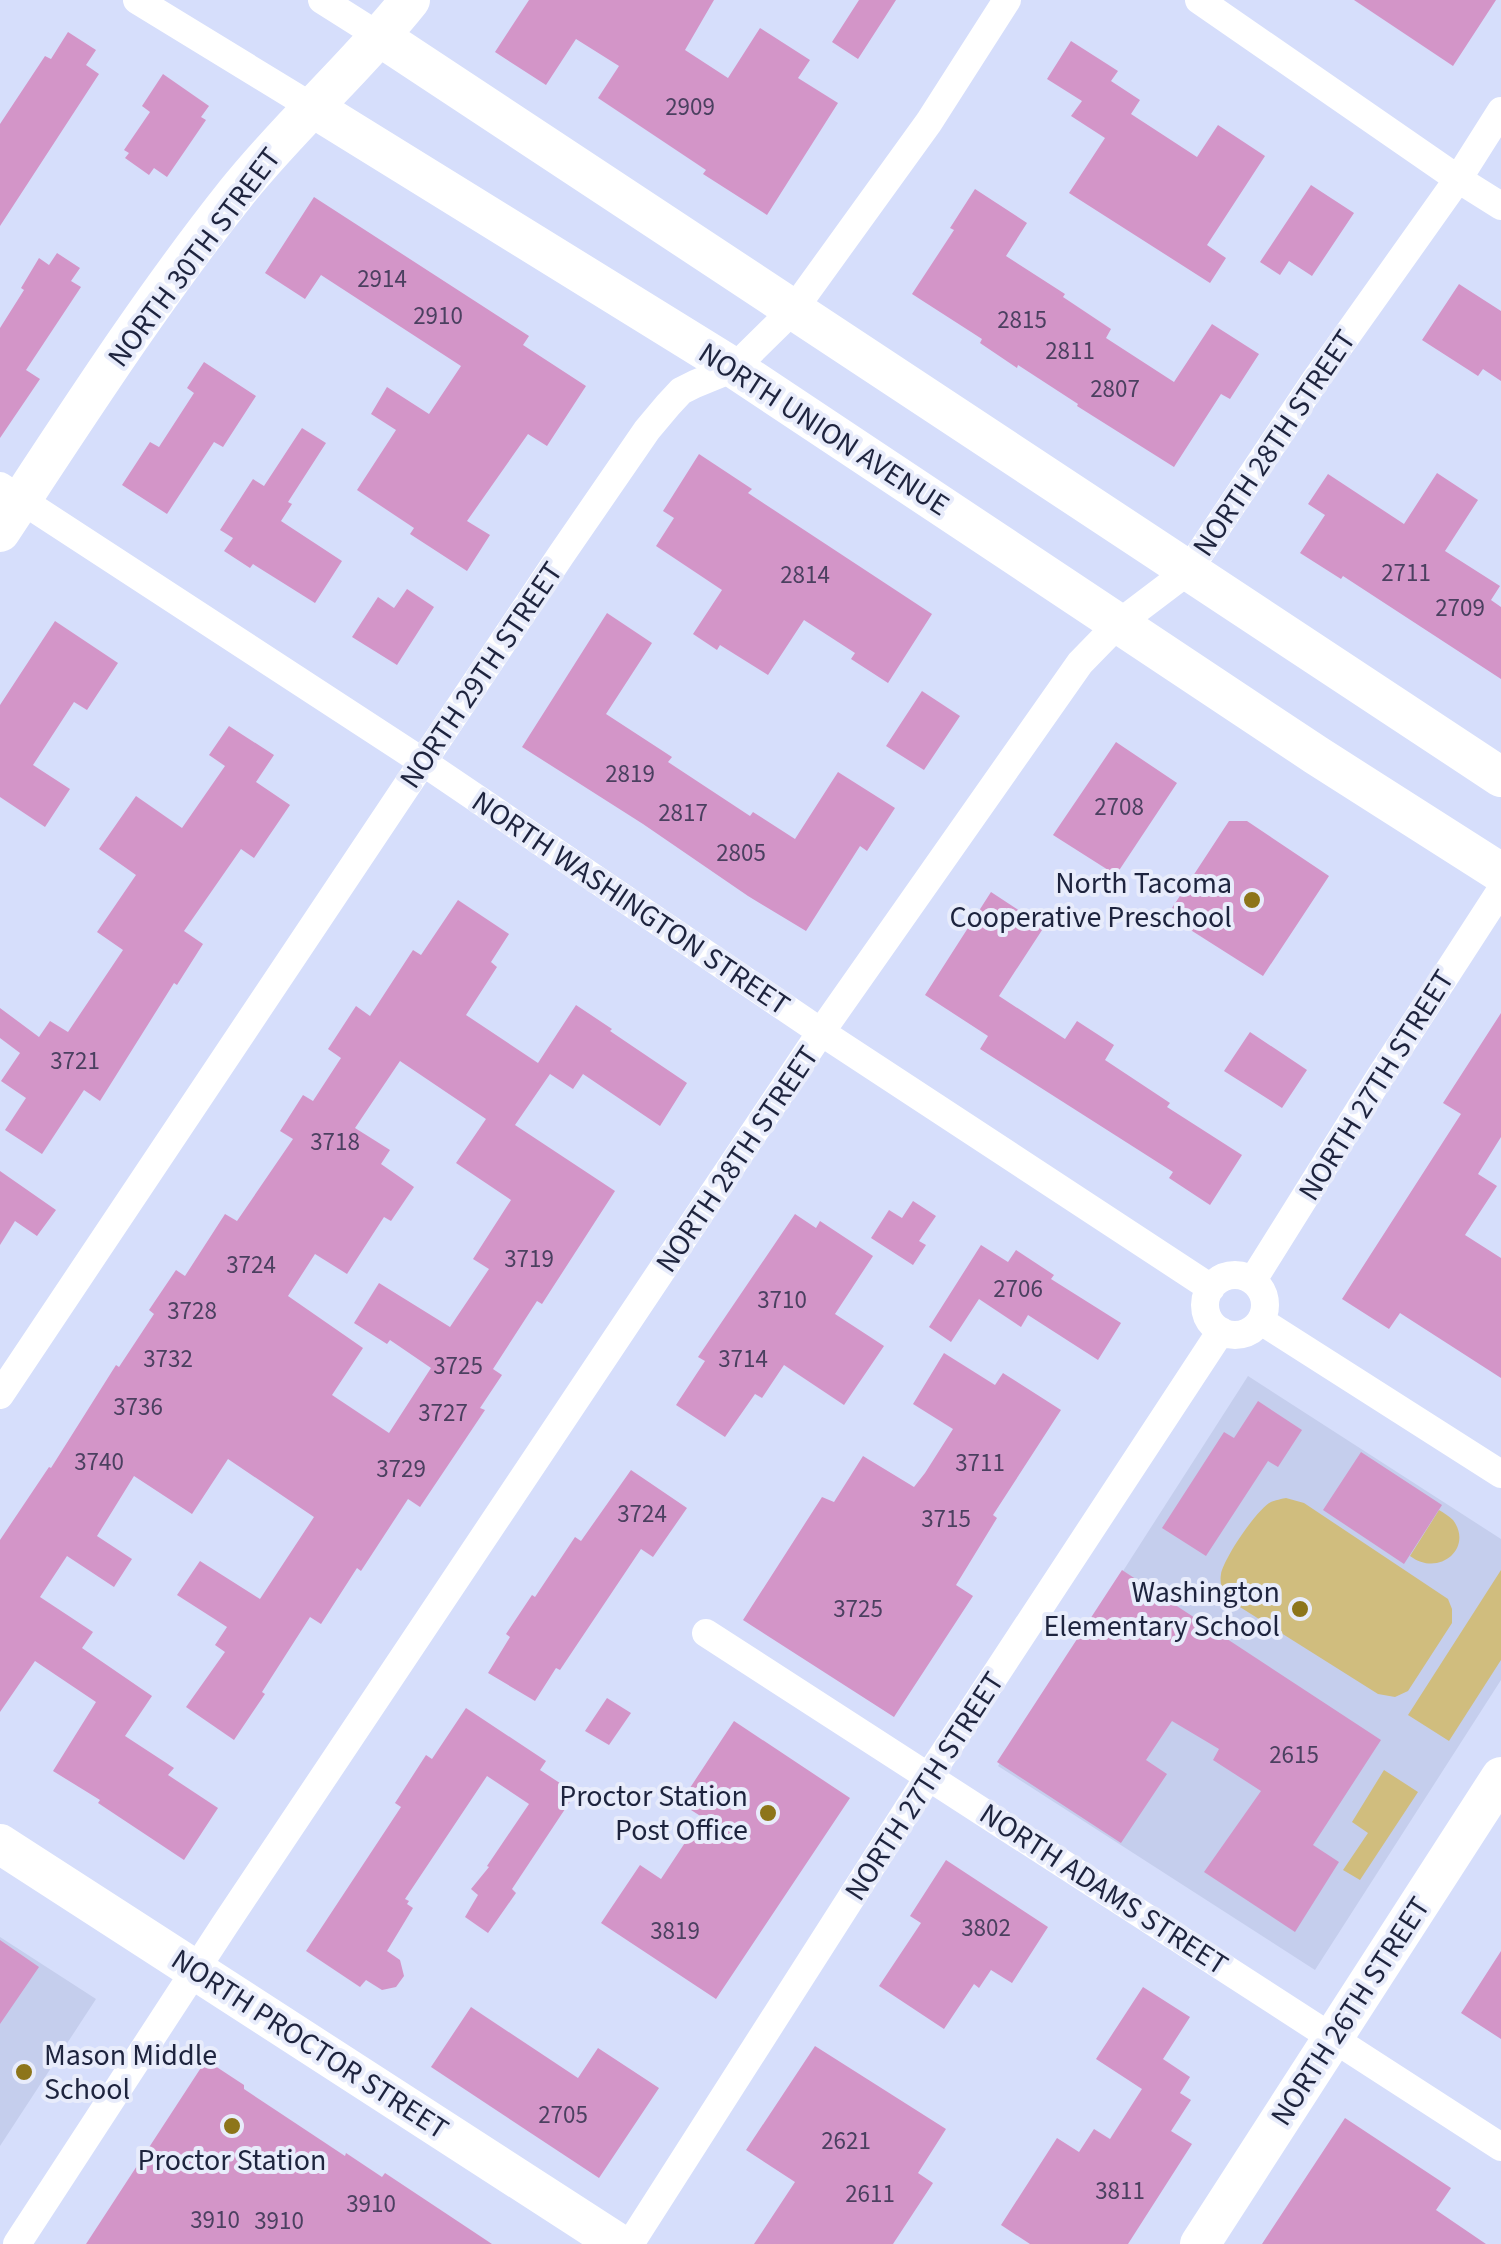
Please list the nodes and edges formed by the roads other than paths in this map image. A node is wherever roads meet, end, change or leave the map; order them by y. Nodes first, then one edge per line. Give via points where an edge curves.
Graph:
1 (137, 0) edge
2 (322, 0) edge
3 (410, 0) edge
4 (1006, 0) edge
5 (1199, 0) edge
6 (379, 36) junction
7 (312, 107) junction
8 (1501, 111) edge
9 (1458, 179) junction
10 (1501, 206) edge
11 (794, 310) junction
12 (734, 368) junction
13 (7, 506) edge
14 (1188, 571) junction
15 (1118, 624) junction
16 (423, 762) junction
17 (1501, 777) edge
18 (1501, 873) edge
19 (1501, 890) edge
20 (821, 1032) junction
21 (1253, 1280) junction
22 (1210, 1288) junction
23 (1261, 1321) junction
24 (1220, 1331) junction
25 (0, 1395) edge
26 (1501, 1474) edge
27 (706, 1633) dead end
28 (929, 1776) junction
29 (1501, 1777) edge
30 (0, 1844) edge
31 (195, 1970) junction
32 (1332, 2038) junction
33 (1501, 2147) edge
34 (17, 2244) edge
35 (620, 2244) edge
36 (630, 2244) edge
37 (1200, 2244) edge

1 - 7 street, NORTH UNION AVENUE
2 - 6 street
3 - 6 street, NORTH 30TH STREET
4 - 11 street, NORTH 29TH STREET via 929,122
5 - 9 street
6 - 7 street, NORTH 30TH STREET
6 - 11 street
7 - 12 street, NORTH UNION AVENUE
7 - 13 street, NORTH 30TH STREET via 200,239
8 - 9 street, NORTH 28TH STREET
9 - 10 street
9 - 14 street, NORTH 28TH STREET
11 - 12 street, NORTH 29TH STREET
11 - 14 street
12 - 15 street, NORTH UNION AVENUE
12 - 16 street, NORTH 29TH STREET via 681,392 647,430
13 - 16 street, NORTH WASHINGTON STREET
14 - 15 street, NORTH 28TH STREET
14 - 17 street
15 - 18 street, NORTH UNION AVENUE
15 - 20 street, NORTH 28TH STREET via 1080,663
16 - 20 street, NORTH WASHINGTON STREET
16 - 25 street, NORTH 29TH STREET
19 - 21 street, NORTH 27TH STREET
20 - 22 street, NORTH WASHINGTON STREET
20 - 31 street, NORTH 28TH STREET
21 - 22 street via 1228,1276
21 - 23 street via 1265,1299
22 - 24 street via 1206,1314
23 - 24 street via 1242,1334
23 - 26 street
24 - 28 street, NORTH 27TH STREET
27 - 28 street, NORTH ADAMS STREET
28 - 32 street, NORTH ADAMS STREET
28 - 36 street, NORTH 27TH STREET
29 - 32 street, NORTH 26TH STREET
30 - 31 street, NORTH PROCTOR STREET
31 - 34 street, NORTH 28TH STREET
31 - 35 street, NORTH PROCTOR STREET
32 - 33 street, NORTH ADAMS STREET
32 - 37 street, NORTH 26TH STREET

